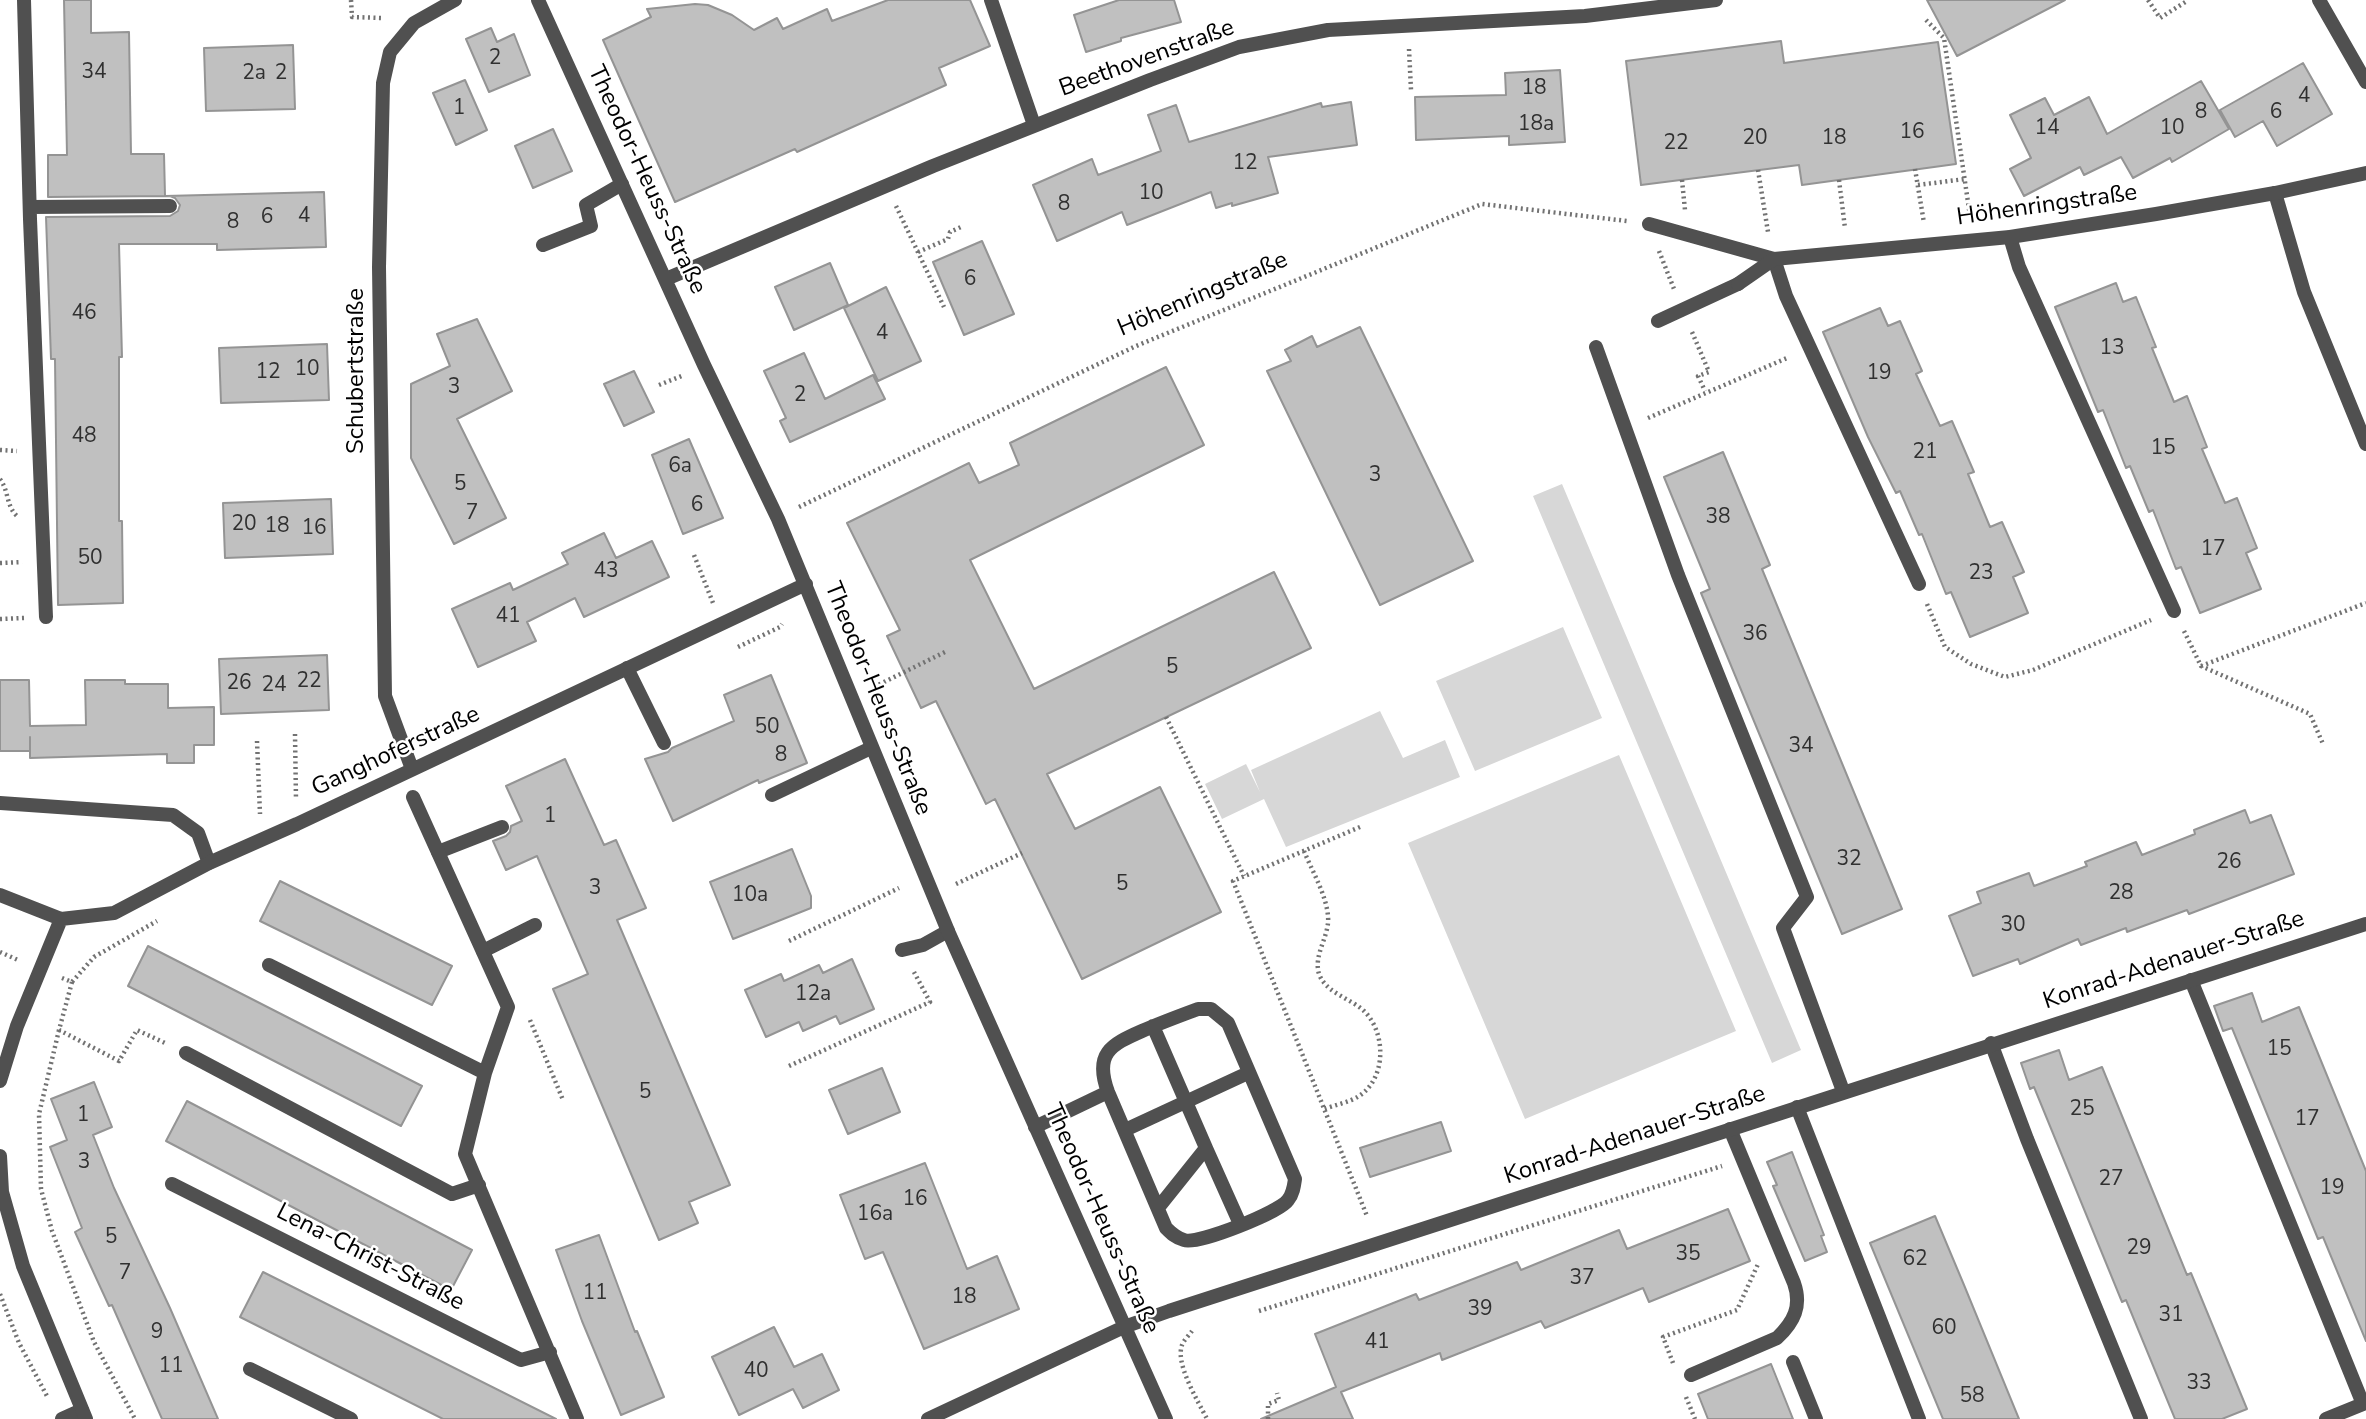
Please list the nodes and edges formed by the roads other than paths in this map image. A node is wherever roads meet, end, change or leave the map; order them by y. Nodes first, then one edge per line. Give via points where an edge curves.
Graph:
1 (24, 0) edge
2 (455, 0) edge
3 (538, 0) edge
4 (991, 0) edge
5 (1716, 0) edge
6 (2319, 0) edge
7 (2366, 82) edge
8 (1034, 125) junction
9 (2366, 173) edge
10 (622, 184) junction
11 (2275, 193) junction
12 (170, 206) dead end
13 (30, 207) junction
14 (1649, 224) road end
15 (2010, 237) junction
16 (543, 244) dead end
17 (1774, 258) junction
18 (666, 279) junction
19 (1658, 321) dead end
20 (1596, 347) dead end
21 (2366, 444) edge
22 (806, 584) junction
23 (1919, 584) road end
24 (2174, 611) road end
25 (46, 617) dead end
26 (627, 668) junction
27 (664, 743) dead end
28 (871, 748) junction
29 (412, 769) junction
30 (772, 795) dead end
31 (413, 797) dead end
32 (0, 803) edge
33 (502, 827) dead end
34 (438, 852) junction
35 (209, 863) junction
36 (0, 895) edge
37 (61, 919) junction
38 (2366, 924) edge
39 (535, 925) dead end
40 (948, 930) junction
41 (902, 950) road end
42 (483, 951) junction
43 (269, 965) dead end
44 (2191, 980) junction
45 (1153, 1026) junction
46 (1991, 1043) junction
47 (186, 1053) road end
48 (485, 1073) junction
49 (1248, 1073) junction
50 (0, 1081) edge
51 (1843, 1091) junction
52 (1108, 1092) junction
53 (1185, 1100) junction
54 (1797, 1107) junction
55 (1035, 1127) junction
56 (1730, 1129) junction
57 (1125, 1130) junction
58 (1206, 1148) junction
59 (0, 1156) edge
60 (172, 1184) dead end
61 (479, 1185) junction
62 (1158, 1208) junction
63 (1240, 1224) junction
64 (1124, 1327) junction
65 (550, 1352) junction
66 (1793, 1362) dead end
67 (250, 1369) dead end
68 (1684, 1374) road end
69 (2364, 1403) edge
70 (58, 1414) edge
71 (84, 1414) edge
72 (351, 1419) edge
73 (577, 1419) edge
74 (928, 1419) edge
75 (1166, 1419) edge
76 (1816, 1419) edge
77 (1919, 1419) edge
78 (2141, 1419) edge
79 (2326, 1419) edge

1 - 13 street
2 - 29 street, Schubertstraße via 414,23 390,52 383,83 379,280 385,696
3 - 10 street, Theodor-Heuss-Straße
4 - 8 street
5 - 8 street, Beethovenstraße via 1585,16 1328,30 1239,47
6 - 7 street
8 - 18 street, Beethovenstraße
9 - 11 street, Höhenringstraße
10 - 16 street via 586,205 590,226
10 - 18 street, Theodor-Heuss-Straße
11 - 15 street, Höhenringstraße
11 - 21 street via 2304,292
12 - 13 street
13 - 25 street
14 - 17 street
15 - 17 street, Höhenringstraße
15 - 24 street via 2019,267
17 - 19 street via 1738,284
17 - 23 street via 1786,296
18 - 22 street, Theodor-Heuss-Straße
20 - 51 street via 1678,575 1807,897 1783,928
22 - 26 street, Ganghoferstraße
22 - 28 street, Theodor-Heuss-Straße
26 - 27 street
26 - 29 street, Ganghoferstraße
28 - 30 street
28 - 40 street, Theodor-Heuss-Straße
29 - 35 street, Ganghoferstraße
31 - 34 street
32 - 35 street via 173,815 198,833
33 - 34 street
34 - 42 street
35 - 37 street, Ganghoferstraße via 114,913
36 - 37 street, Ganghoferstraße
37 - 50 street
38 - 44 street, Konrad-Adenauer-Straße
39 - 42 street
40 - 41 street via 923,945
40 - 55 street, Theodor-Heuss-Straße
42 - 48 street via 508,1007
43 - 48 street
44 - 46 street, Konrad-Adenauer-Straße
44 - 69 street
45 - 49 street via 1198,1009 1211,1009 1228,1023
45 - 52 street via 1111,1047 1103,1069
45 - 53 street
46 - 51 street, Konrad-Adenauer-Straße
46 - 78 street
47 - 61 street via 452,1194
48 - 61 street via 465,1154
49 - 53 street
49 - 63 street via 1295,1179 1289,1200 1281,1207
51 - 54 street, Konrad-Adenauer-Straße
52 - 55 street
52 - 57 street
53 - 57 street
53 - 58 street
54 - 56 street, Konrad-Adenauer-Straße
54 - 77 street
55 - 64 street, Theodor-Heuss-Straße
56 - 64 street, Konrad-Adenauer-Straße
56 - 68 street via 1797,1290 1798,1305 1777,1338
57 - 62 street
58 - 62 street
58 - 63 street
59 - 71 street via 2,1192 23,1266
60 - 65 street, Lena-Christ-Straße via 521,1360
61 - 65 street
62 - 63 street via 1166,1228 1183,1240 1201,1240
64 - 74 street, Konrad-Adenauer-Straße
64 - 75 street, Theodor-Heuss-Straße
65 - 73 street
66 - 76 street
67 - 72 street
69 - 79 street
70 - 71 street

